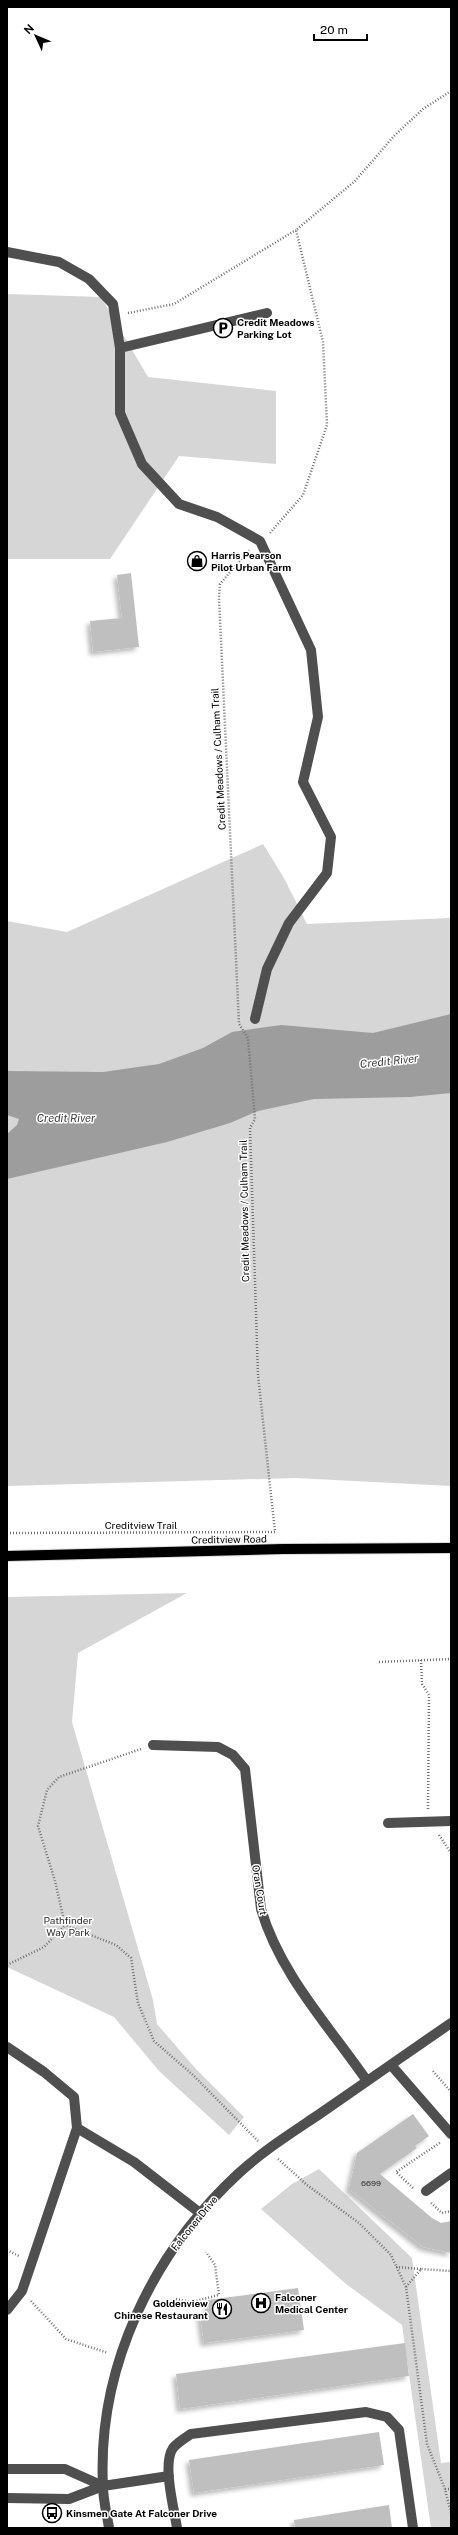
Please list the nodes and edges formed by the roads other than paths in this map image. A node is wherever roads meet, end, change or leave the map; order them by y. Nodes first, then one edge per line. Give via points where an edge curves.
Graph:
1 (7, 252) edge
2 (267, 313) dead end
3 (120, 348) junction
4 (255, 1019) dead end
5 (451, 1548) edge
6 (7, 1556) edge
7 (153, 1745) road end
8 (451, 1821) edge
9 (388, 1823) dead end
10 (451, 2023) edge
11 (7, 2047) edge
12 (391, 2065) junction
13 (367, 2081) junction
14 (77, 2128) junction
15 (451, 2134) edge
16 (451, 2173) edge
17 (426, 2191) dead end
18 (200, 2213) junction
19 (7, 2310) edge
20 (7, 2469) edge
21 (169, 2476) junction
22 (102, 2486) junction
23 (7, 2498) edge
24 (109, 2528) edge
25 (176, 2528) edge
26 (413, 2528) edge

1 - 3 street via 59,262 89,279 113,304
2 - 3 street
3 - 4 street via 120,413 142,464 179,504 217,517 260,541 311,650 318,717 303,782 331,837 327,872 289,923 267,969
5 - 6 main road, Creditview Road via 275,1549
7 - 13 street, Oran Court via 218,1747 233,1755 245,1769 261,1909 267,1929 284,1964
8 - 9 street
10 - 12 street, Falconer Drive
11 - 14 street via 44,2072 74,2097
12 - 13 street, Falconer Drive
12 - 15 street
13 - 18 street, Falconer Drive via 267,2150 240,2172
14 - 18 street via 134,2162
14 - 19 street via 22,2291
16 - 17 street
18 - 22 street, Falconer Drive via 176,2242 155,2275 135,2316 112,2388 105,2431
20 - 22 street via 65,2470
21 - 22 street
21 - 25 street
21 - 26 street via 169,2458 173,2448 191,2434 366,2412 378,2413 386,2416 399,2430
22 - 23 street via 69,2499
22 - 24 street, Falconer Drive

